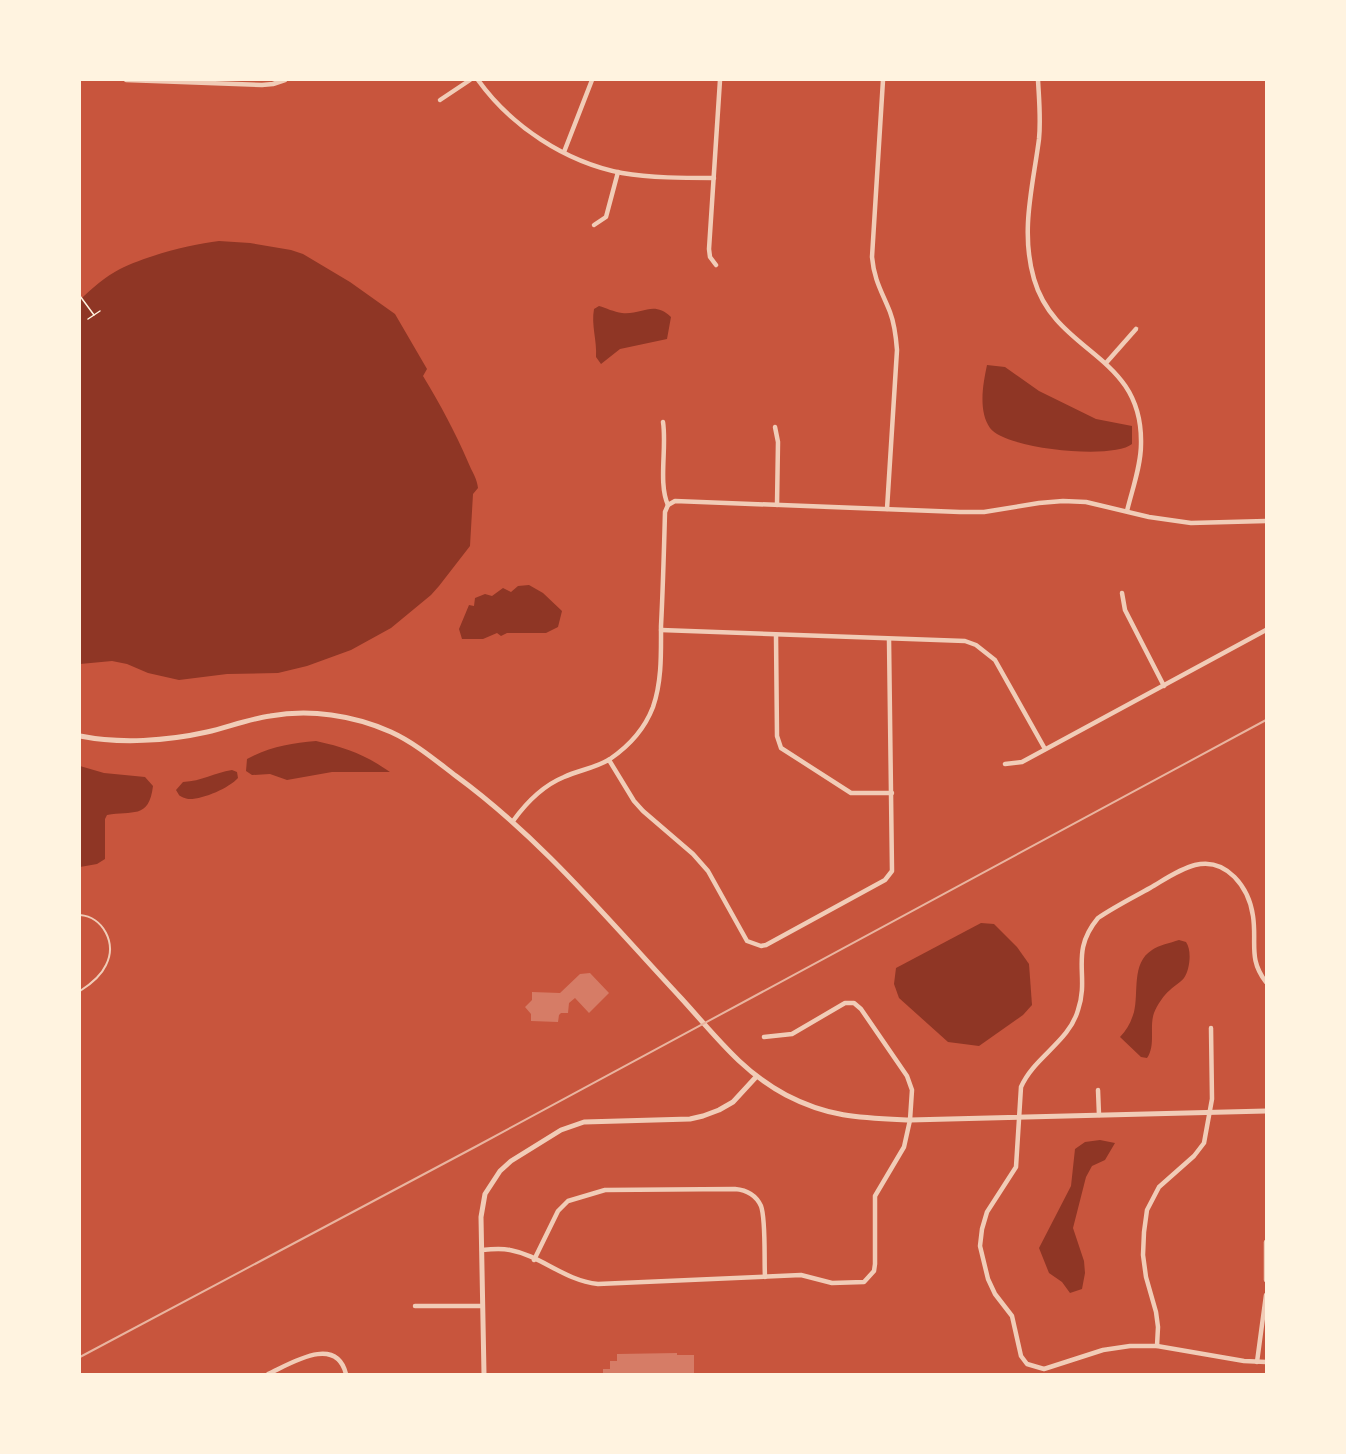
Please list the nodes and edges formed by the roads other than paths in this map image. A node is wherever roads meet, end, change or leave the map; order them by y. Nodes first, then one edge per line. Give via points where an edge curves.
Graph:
1 (126, 80) edge
2 (285, 80) edge
3 (470, 80) edge
4 (478, 80) edge
5 (592, 80) edge
6 (720, 80) edge
7 (883, 80) edge
8 (1038, 80) edge
9 (440, 100) dead end
10 (564, 152) junction
11 (618, 172) junction
12 (714, 178) junction
13 (594, 225) dead end
14 (716, 265) dead end
15 (1136, 329) dead end
16 (1106, 363) junction
17 (663, 422) dead end
18 (775, 427) dead end
19 (668, 505) junction
20 (777, 505) junction
21 (887, 509) junction
22 (1127, 511) junction
23 (1266, 521) edge
24 (1122, 593) dead end
25 (661, 630) junction
26 (1266, 630) edge
27 (776, 635) junction
28 (889, 639) junction
29 (1164, 686) junction
30 (80, 736) edge
31 (1045, 749) junction
32 (609, 760) junction
33 (1005, 764) dead end
34 (892, 793) junction
35 (513, 821) junction
36 (80, 915) edge
37 (1266, 982) edge
38 (80, 991) edge
39 (1211, 1028) dead end
40 (764, 1037) dead end
41 (756, 1077) junction
42 (1098, 1090) dead end
43 (1266, 1111) edge
44 (1210, 1112) junction
45 (1099, 1115) junction
46 (1020, 1117) junction
47 (910, 1120) junction
48 (761, 1191) dead end
49 (755, 1197) junction
50 (1266, 1242) edge
51 (482, 1250) junction
52 (534, 1260) junction
53 (765, 1277) junction
54 (1266, 1280) edge
55 (1266, 1295) edge
56 (415, 1306) dead end
57 (482, 1306) junction
58 (1157, 1346) junction
59 (1257, 1362) junction
60 (1266, 1362) edge
61 (268, 1374) edge
62 (346, 1374) edge
63 (484, 1374) edge

1 - 2 street via 262,85
3 - 9 street
4 - 10 street via 514,119
5 - 10 street
6 - 12 street
7 - 21 street via 872,257 877,285 896,331
8 - 16 street via 1039,136 1030,188 1028,255 1048,311 1059,325
10 - 11 street
11 - 12 street
11 - 13 street via 606,217
12 - 14 street via 709,249
15 - 16 street
16 - 22 street via 1133,397 1141,429 1142,446
17 - 19 street via 664,496
18 - 20 street
19 - 20 street via 675,501
19 - 25 street
20 - 21 street
21 - 22 street via 984,512 1063,501
22 - 23 street via 1191,523
24 - 29 street via 1125,610
25 - 27 street
25 - 32 street via 660,675 652,709 636,736
26 - 29 street
27 - 28 street
27 - 34 street via 777,736 781,748 851,793
28 - 31 street via 959,640 986,651 1001,670
28 - 34 street
29 - 31 street
30 - 35 street via 121,740 173,737 296,713 350,719 411,743
31 - 33 street via 1022,762
32 - 34 street via 634,801 708,871 747,941 761,946 889,876
32 - 35 street via 549,785
35 - 41 street via 635,947 730,1054
36 - 38 lane via 102,926 110,951 100,974
37 - 46 street via 1254,961 1251,906 1236,877 1222,867 1207,864 1186,868 1108,910 1089,928 1082,944 1078,1010 1065,1033 1026,1075 1021,1087
39 - 44 street
40 - 47 street via 792,1034 844,1003 854,1003 907,1076 912,1090
41 - 47 street via 788,1097 836,1115
41 - 51 street via 733,1102 703,1116 584,1122 525,1151 501,1170 485,1194
42 - 45 street
43 - 44 street
44 - 45 street
44 - 58 street via 1204,1143 1159,1187 1147,1210 1143,1255 1156,1312
45 - 46 street
46 - 47 street
46 - 58 street via 1016,1167 987,1212 980,1246 988,1279 1012,1316 1021,1356 1027,1364 1044,1369 1104,1350
47 - 53 street via 904,1147 875,1196 875,1264 870,1278 840,1284 801,1275
48 - 49 street
49 - 52 street via 735,1189 598,1191 562,1205
49 - 53 street via 761,1207
50 - 54 street
51 - 52 street via 512,1250
51 - 57 street
52 - 53 street via 569,1277 598,1284
55 - 59 street
56 - 57 street
57 - 63 street
58 - 59 street
59 - 60 street
61 - 62 street via 316,1353 334,1357

